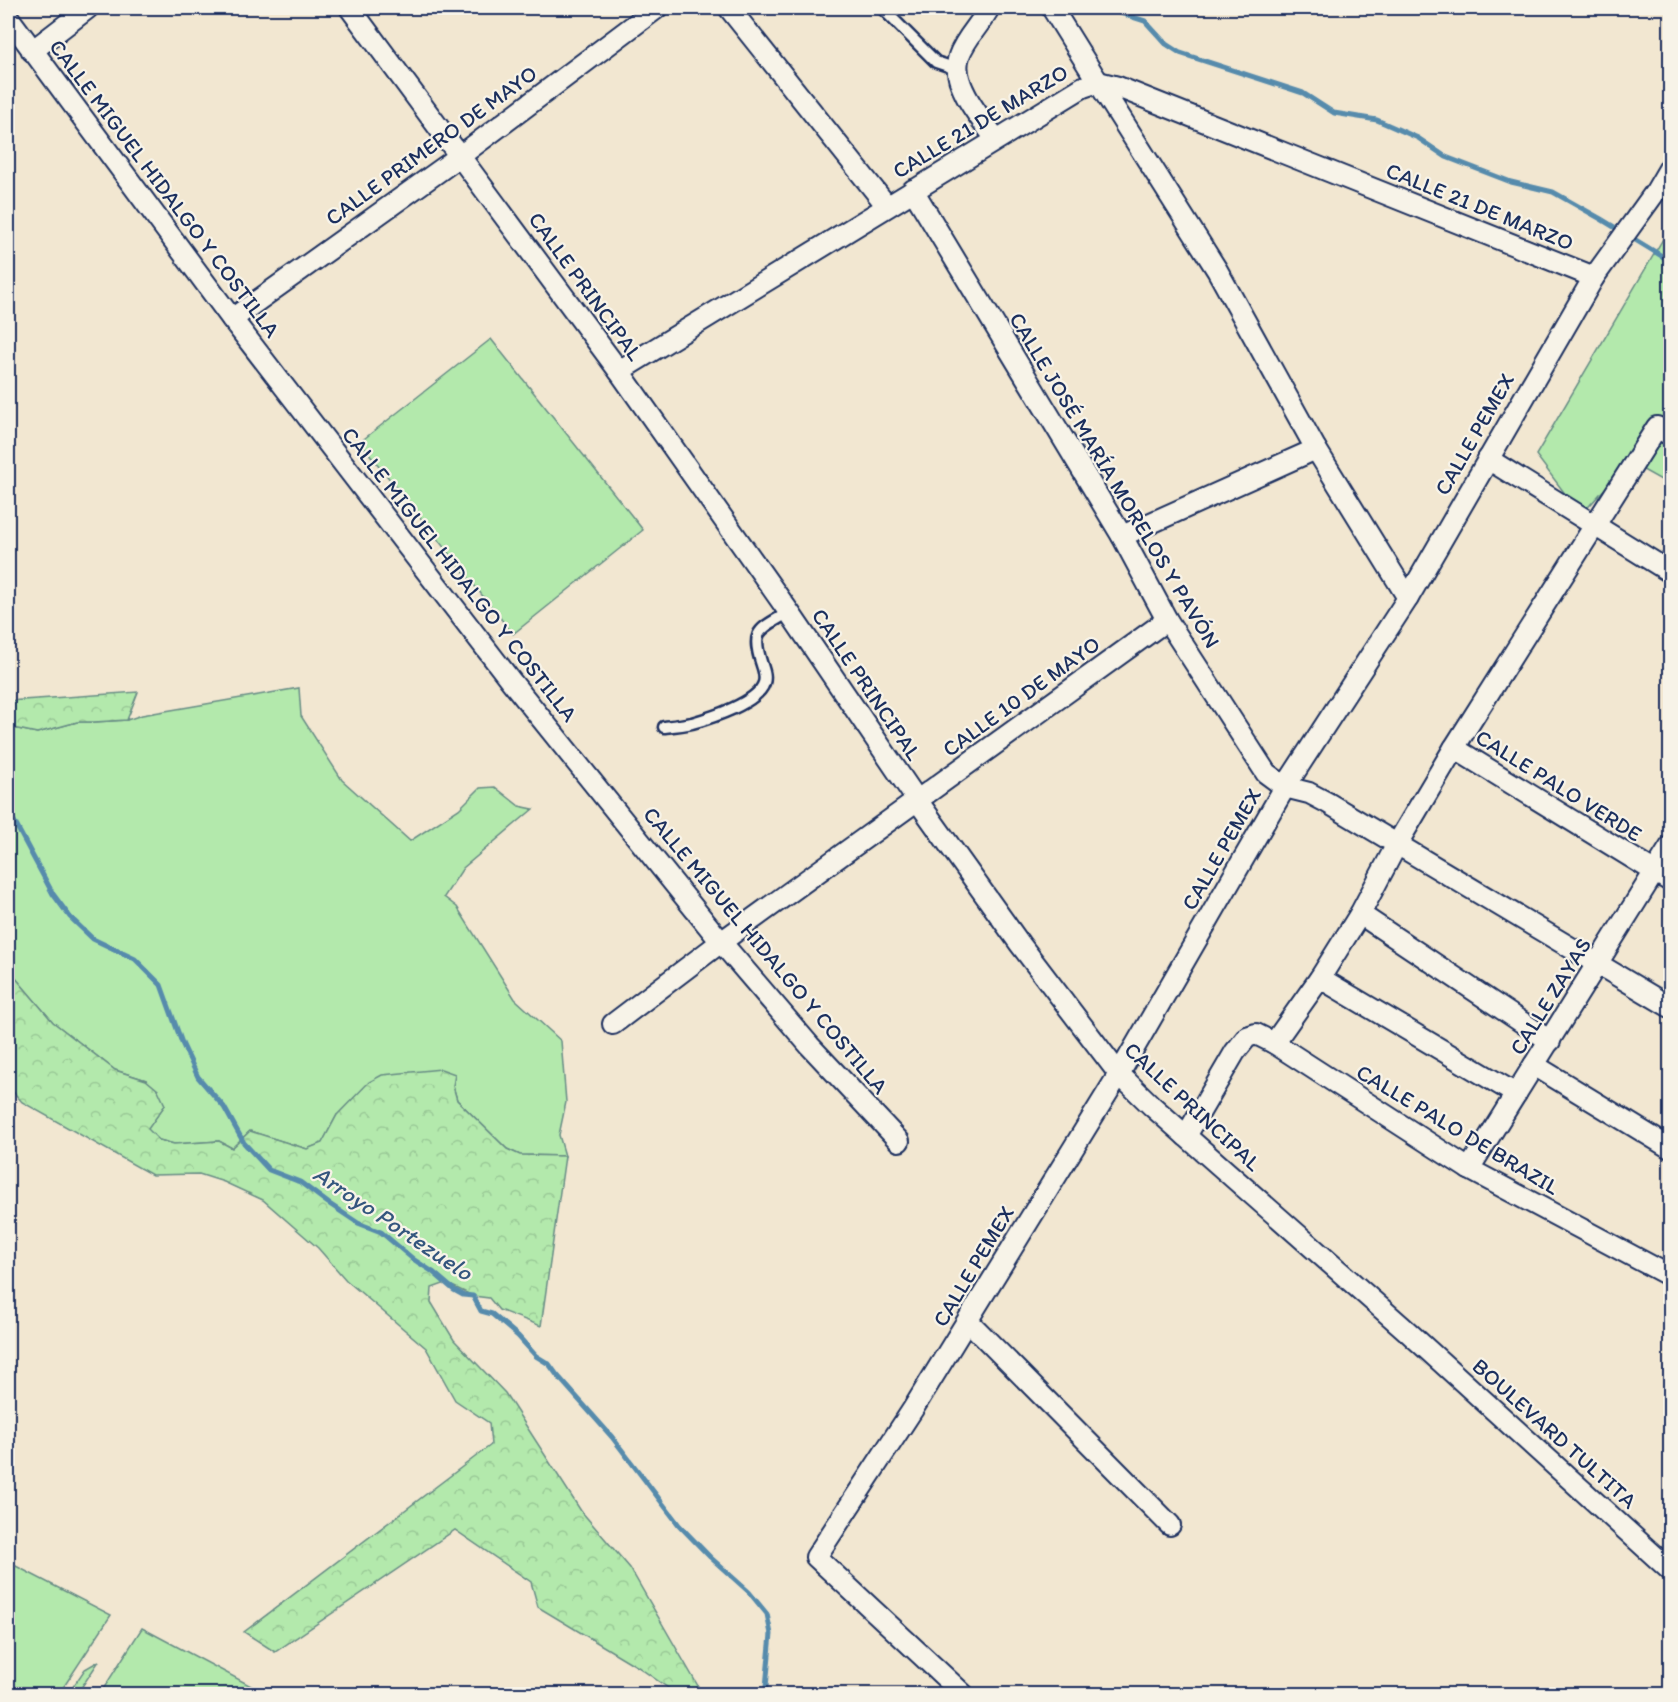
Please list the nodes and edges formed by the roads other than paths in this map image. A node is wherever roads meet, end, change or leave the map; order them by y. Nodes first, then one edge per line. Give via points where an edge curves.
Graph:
1 (88, 8) edge
2 (350, 8) edge
3 (657, 8) edge
4 (729, 8) edge
5 (882, 8) edge
6 (989, 8) edge
7 (1052, 8) edge
8 (8, 17) edge
9 (32, 51) junction
10 (957, 69) junction
11 (1098, 82) junction
12 (996, 139) junction
13 (460, 156) junction
14 (1671, 167) edge
15 (913, 190) junction
16 (887, 206) junction
17 (1594, 277) junction
18 (232, 319) junction
19 (619, 371) junction
20 (1671, 435) edge
21 (1316, 449) junction
22 (1488, 459) junction
23 (1595, 524) junction
24 (1122, 536) junction
25 (1671, 572) edge
26 (1408, 598) junction
27 (789, 612) junction
28 (1167, 620) junction
29 (664, 727) dead end
30 (1454, 748) junction
31 (1285, 787) junction
32 (917, 800) junction
33 (1397, 844) junction
34 (1671, 847) edge
35 (1663, 877) edge
36 (1360, 914) junction
37 (721, 942) junction
38 (1598, 963) junction
39 (1320, 978) junction
40 (1671, 1007) edge
41 (613, 1024) dead end
42 (1550, 1041) junction
43 (1274, 1043) junction
44 (1534, 1065) junction
45 (1119, 1074) junction
46 (1516, 1094) junction
47 (1186, 1136) junction
48 (899, 1141) dead end
49 (1671, 1148) edge
50 (1469, 1169) junction
51 (1671, 1276) edge
52 (968, 1321) junction
53 (1407, 1331) joint
54 (1170, 1525) dead end
55 (1671, 1570) edge
56 (963, 1695) edge

1 - 9 street
2 - 13 street, CALLE PRINCIPAL
3 - 13 street, CALLE PRIMERO DE MAYO
4 - 16 street
5 - 10 lane via 936,62
6 - 10 street via 959,56
7 - 11 street
8 - 9 street, CALLE MIGUEL HIDALGO Y COSTILLA
9 - 18 street, CALLE MIGUEL HIDALGO Y COSTILLA
10 - 12 street via 975,111
11 - 12 street, CALLE 21 DE MARZO
11 - 17 street, CALLE 21 DE MARZO
11 - 21 street via 1217,270
12 - 15 street, CALLE 21 DE MARZO
13 - 18 street, CALLE PRIMERO DE MAYO
13 - 19 street, CALLE PRINCIPAL
14 - 17 street, CALLE PEMEX
15 - 16 street, CALLE 21 DE MARZO
15 - 24 street, CALLE JOSÉ MARÍA MORELOS Y PAVÓN
16 - 19 street, CALLE 21 DE MARZO
17 - 22 street, CALLE PEMEX
18 - 37 street, CALLE MIGUEL HIDALGO Y COSTILLA via 511,681
19 - 27 street, CALLE PRINCIPAL
20 - 23 street via 1657,427
21 - 24 street
21 - 26 street
22 - 23 street
22 - 26 street, CALLE PEMEX
23 - 25 street
23 - 30 street
24 - 28 street, CALLE JOSÉ MARÍA MORELOS Y PAVÓN
26 - 31 street, CALLE PEMEX
27 - 29 lane via 757,637 765,676 758,693 720,714
27 - 32 street, CALLE PRINCIPAL
28 - 31 street, CALLE JOSÉ MARÍA MORELOS Y PAVÓN via 1266,773
28 - 32 street, CALLE 10 DE MAYO
30 - 33 street
30 - 35 street, CALLE PALO VERDE
31 - 33 street via 1309,793
31 - 45 street, CALLE PEMEX
32 - 37 street, CALLE 10 DE MAYO
32 - 45 street, CALLE PRINCIPAL
33 - 36 street
33 - 38 street
34 - 35 street, CALLE ZAYAS
35 - 38 street, CALLE ZAYAS
36 - 39 street
36 - 42 street
37 - 41 street, CALLE 10 DE MAYO
37 - 48 street, CALLE MIGUEL HIDALGO Y COSTILLA via 810,1046
38 - 40 street
38 - 42 street, CALLE ZAYAS
39 - 43 street
39 - 46 street
42 - 44 street, CALLE ZAYAS
43 - 47 street, CALLE PALO DE BRAZIL via 1256,1034 1247,1037
43 - 50 street, CALLE PALO DE BRAZIL
44 - 46 street, CALLE ZAYAS
44 - 49 street
45 - 47 street, CALLE PRINCIPAL
45 - 52 street, CALLE PEMEX
46 - 50 street, CALLE ZAYAS
47 - 53 street, CALLE PRINCIPAL
50 - 51 street, CALLE PALO DE BRAZIL
52 - 54 street
52 - 56 street, CALLE PEMEX via 816,1557
53 - 55 street, BOULEVARD TULTITA

